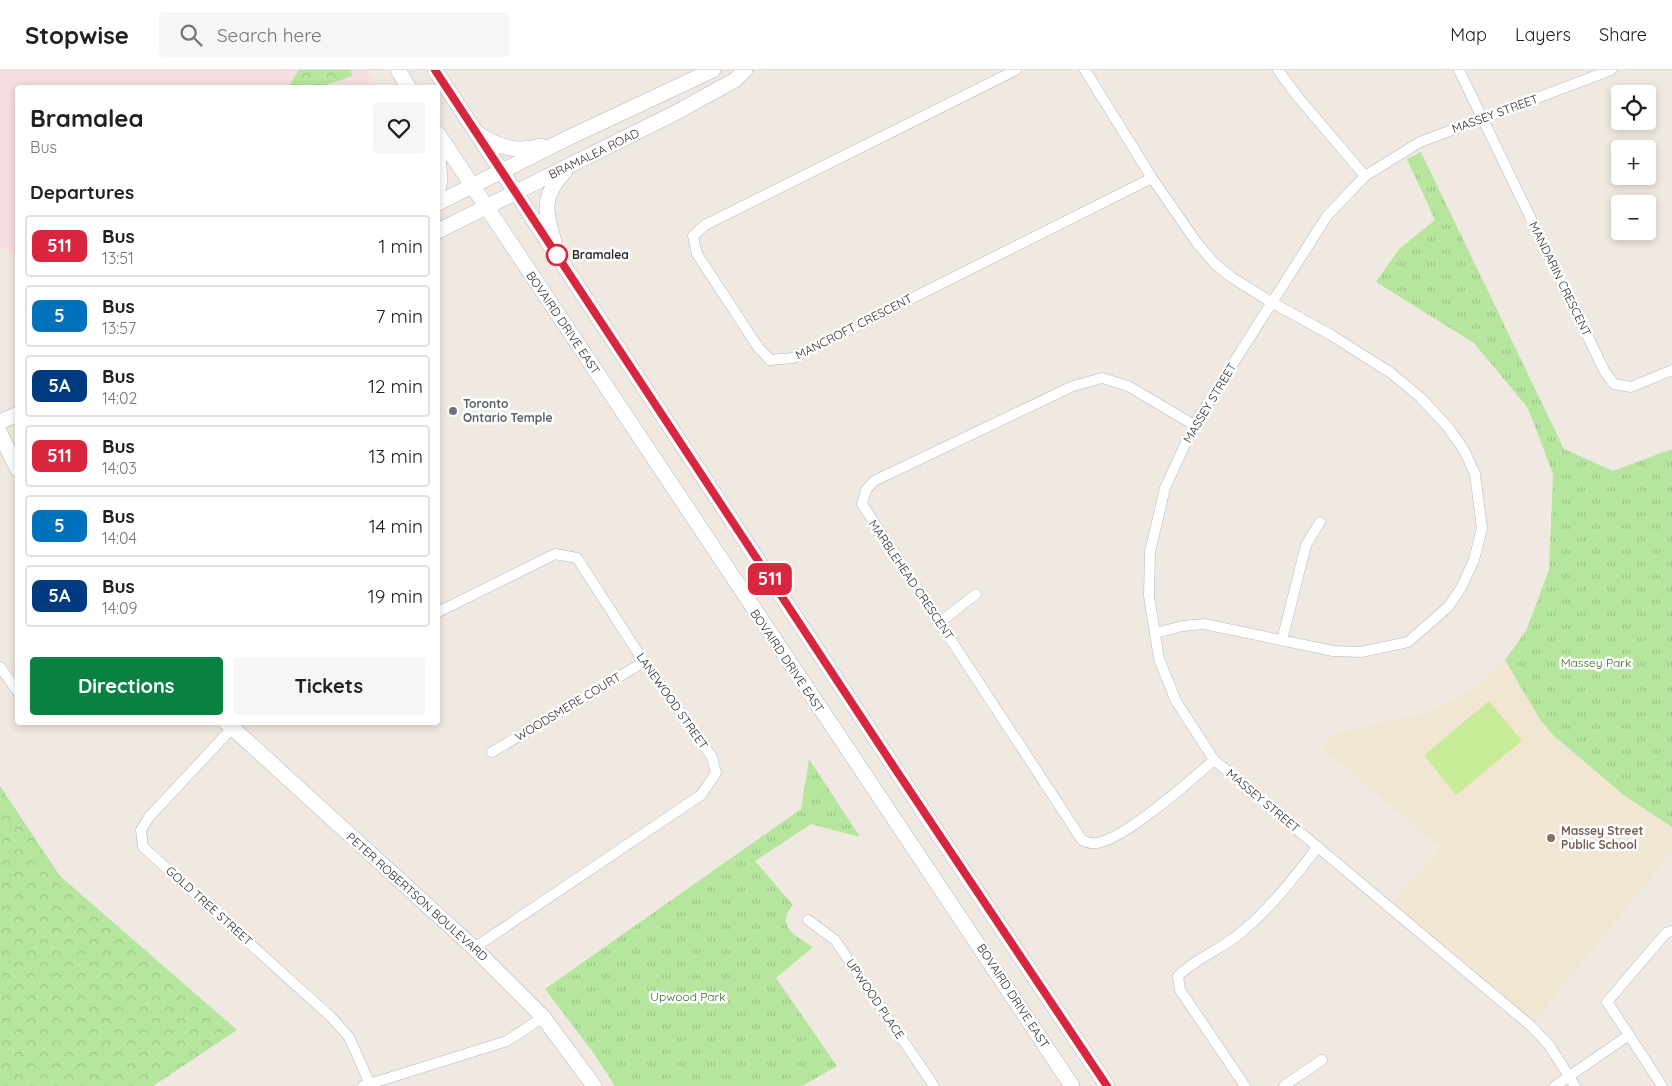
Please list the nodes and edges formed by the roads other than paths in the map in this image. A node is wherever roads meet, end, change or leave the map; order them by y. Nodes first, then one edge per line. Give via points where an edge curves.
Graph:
1 (398, 70) edge
2 (435, 70) edge
3 (713, 70) edge
4 (746, 70) edge
5 (1016, 70) edge
6 (1085, 70) edge
7 (1278, 70) edge
8 (1459, 70) edge
9 (1611, 70) edge
10 (407, 85) edge
11 (1483, 118) junction
12 (474, 132) junction
13 (440, 137) edge
14 (568, 138) junction
15 (570, 166) junction
16 (501, 172) junction
17 (1365, 176) junction
18 (1152, 178) junction
19 (473, 187) junction
20 (515, 192) junction
21 (440, 202) edge
22 (486, 207) junction
23 (440, 230) edge
24 (559, 257) junction
25 (1271, 302) junction
26 (1672, 370) edge
27 (15, 415) edge
28 (0, 422) edge
29 (1194, 425) junction
30 (6, 439) edge
31 (15, 462) edge
32 (1320, 522) dead end
33 (976, 594) dead end
34 (440, 611) edge
35 (939, 623) junction
36 (1155, 633) junction
37 (1282, 640) junction
38 (644, 662) junction
39 (0, 666) edge
40 (15, 688) edge
41 (231, 725) edge
42 (233, 725) edge
43 (492, 752) dead end
44 (1214, 760) junction
45 (1318, 847) junction
46 (808, 920) dead end
47 (1672, 931) edge
48 (474, 948) junction
49 (543, 1017) junction
50 (1630, 1035) junction
51 (1322, 1060) dead end
52 (1570, 1076) junction
53 (366, 1085) edge
54 (594, 1086) edge
55 (934, 1086) edge
56 (1072, 1086) edge
57 (1107, 1086) edge
58 (1245, 1086) edge
59 (1284, 1086) edge
60 (1555, 1086) edge
61 (1576, 1086) edge
62 (1662, 1086) edge

1 - 10 main road
2 - 12 main road
3 - 14 main road, BRAMALEA ROAD
4 - 15 main road, BRAMALEA ROAD via 735,80 684,108
5 - 18 street, MANCROFT CRESCENT via 705,224 693,236 697,254 758,347 770,360 793,358
6 - 18 street
7 - 17 street
8 - 11 street
9 - 11 street, MASSEY STREET
11 - 17 street, MASSEY STREET via 1420,142
11 - 26 street, MANDARIN CRESCENT via 1605,372 1614,384 1631,387
12 - 14 main road via 496,145 515,150
12 - 16 main road
13 - 19 main road, BOVAIRD DRIVE EAST
14 - 16 main road, BRAMALEA ROAD
15 - 20 main road, BRAMALEA ROAD
15 - 24 main road via 554,183 546,207
16 - 19 main road, BRAMALEA ROAD
16 - 20 main road
17 - 25 street, MASSEY STREET via 1327,216
18 - 25 street via 1215,264
19 - 21 main road, BRAMALEA ROAD
19 - 22 main road, BOVAIRD DRIVE EAST
20 - 22 main road, BRAMALEA ROAD
20 - 24 main road
22 - 23 main road, BRAMALEA ROAD
22 - 56 main road, BOVAIRD DRIVE EAST
24 - 57 main road
25 - 29 street, MASSEY STREET
25 - 37 street via 1391,373 1421,398 1464,450 1475,474 1482,528 1474,560 1461,588 1448,607 1408,642 1361,652 1333,652
27 - 28 main road
29 - 35 street, MARBLEHEAD CRESCENT via 1128,386 1102,378 1073,386 874,481 866,490 862,504
29 - 36 street, MASSEY STREET via 1165,488 1150,552 1149,596
30 - 31 main road
32 - 37 street via 1306,546
33 - 35 street
34 - 38 street, LANEWOOD STREET via 555,554 565,554 577,558
35 - 44 street, MARBLEHEAD CRESCENT via 1082,840 1095,844 1110,839 1170,798
36 - 37 street via 1204,624
36 - 44 street, MASSEY STREET via 1159,659 1176,701
38 - 43 street, WOODSMERE COURT
38 - 48 street, LANEWOOD STREET via 712,757 716,773 700,795
39 - 40 street
41 - 53 street, GOLD TREE STREET via 149,817 141,830 143,847 331,1017 349,1037
42 - 48 main road, PETER ROBERTSON BOULEVARD
44 - 45 street, MASSEY STREET
45 - 52 street, MASSEY STREET via 1531,1026
45 - 58 street via 1266,910 1237,936 1178,976 1180,990
46 - 55 street, UPWOOD PLACE via 835,940
47 - 50 street via 1666,933 1607,1002
48 - 49 main road, PETER ROBERTSON BOULEVARD
49 - 53 street via 506,1041
49 - 54 main road, PETER ROBERTSON BOULEVARD
50 - 52 street
50 - 62 street
51 - 59 street
52 - 60 street
52 - 61 street, MASSEY STREET

